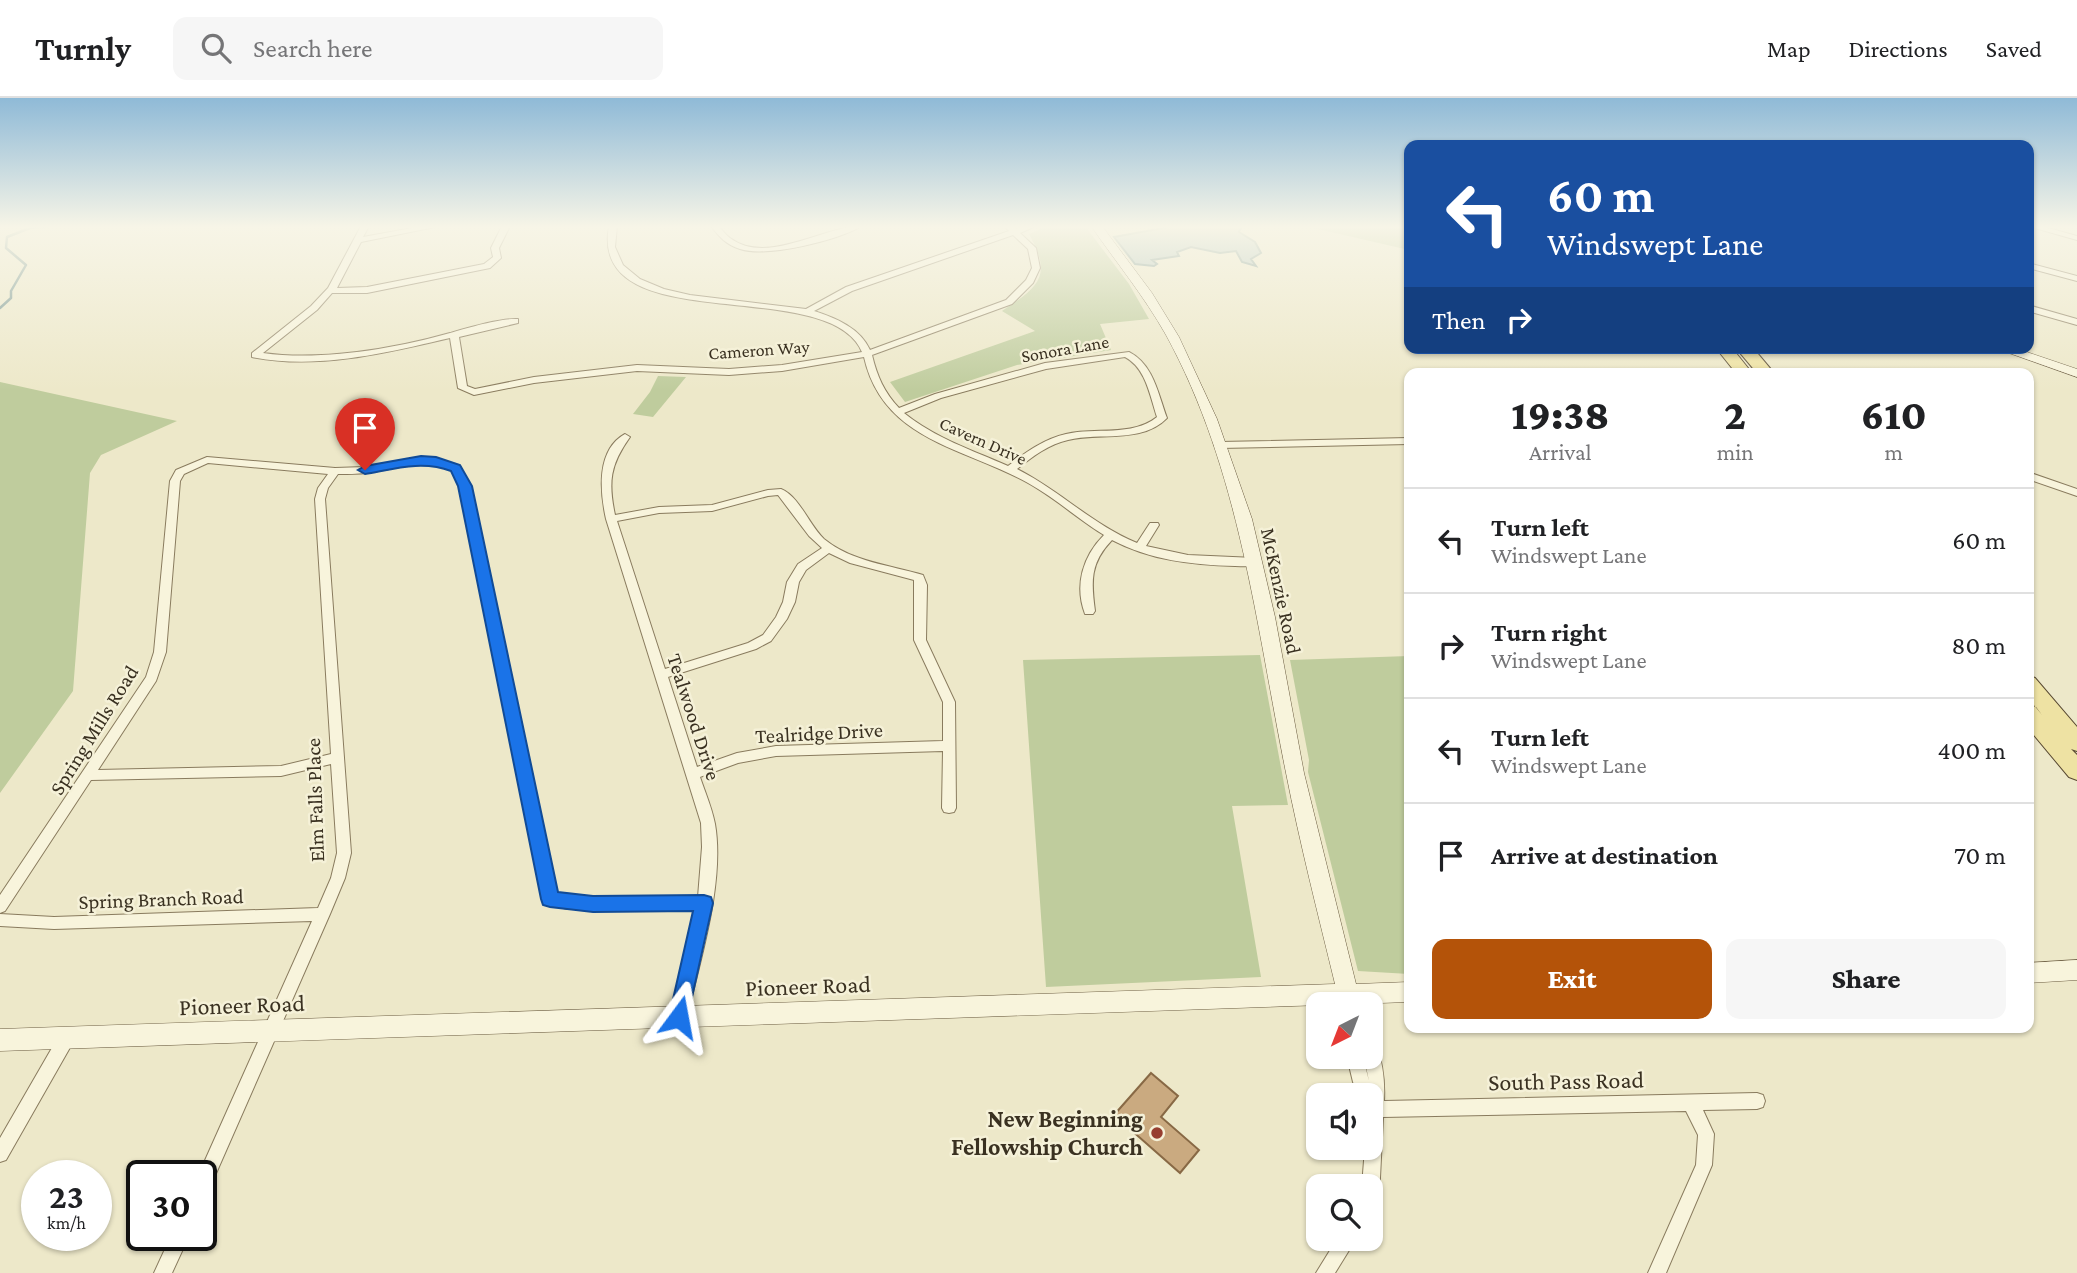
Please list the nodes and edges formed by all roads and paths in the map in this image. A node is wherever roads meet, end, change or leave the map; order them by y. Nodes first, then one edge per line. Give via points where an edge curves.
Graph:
1 (336, 281) edge
2 (409, 281) edge
3 (639, 281) edge
4 (871, 281) edge
5 (1028, 281) edge
6 (1137, 281) edge
7 (331, 291) junction
8 (2034, 310) edge
9 (806, 312) junction
10 (516, 321) dead end
11 (2077, 322) edge
12 (454, 334) junction
13 (870, 353) junction
14 (1729, 354) edge
15 (1749, 354) edge
16 (2019, 354) edge
17 (255, 355) joint
18 (1740, 368) edge
19 (1762, 368) edge
20 (2077, 373) edge
21 (898, 412) junction
22 (625, 437) dead end
23 (1404, 441) edge
24 (1219, 445) junction
25 (1009, 470) junction
26 (335, 471) junction
27 (2034, 477) edge
28 (2077, 493) edge
29 (611, 519) junction
30 (1154, 525) dead end
31 (1111, 534) junction
32 (1140, 547) junction
33 (829, 548) junction
34 (1255, 562) junction
35 (1089, 611) dead end
36 (660, 675) junction
37 (2034, 706) edge
38 (2071, 745) edge
39 (950, 746) junction
40 (337, 758) junction
41 (2077, 771) edge
42 (693, 774) junction
43 (89, 775) junction
44 (949, 808) dead end
45 (704, 903) junction
46 (0, 907) edge
47 (323, 914) junction
48 (0, 920) edge
49 (2077, 971) edge
50 (2034, 972) edge
51 (1348, 992) edge
52 (1404, 993) edge
53 (1383, 996) edge
54 (1306, 1002) edge
55 (679, 1017) junction
56 (271, 1030) junction
57 (66, 1039) junction
58 (0, 1040) edge
59 (1383, 1101) edge
60 (1757, 1101) dead end
61 (1691, 1103) junction
62 (0, 1154) edge
63 (213, 1160) edge
64 (173, 1251) edge
65 (1339, 1251) edge
66 (163, 1273) edge
67 (1325, 1273) edge
68 (1657, 1273) edge

1 - 7 street
2 - 7 street
3 - 9 street, Cavern Drive via 704,301 757,303
4 - 9 street
5 - 13 street, Cameron Way via 1009,302
6 - 24 street, McKenzie Road via 1173,337
7 - 17 street
8 - 11 street
9 - 13 street, Cavern Drive via 847,329
10 - 12 street
12 - 13 street, Cameron Way via 463,388 474,392 637,368 729,372
12 - 17 street via 352,355 270,359
13 - 21 street, Cavern Drive via 875,381
14 - 18 main road
15 - 19 main road
16 - 20 street
21 - 25 street, Cavern Drive via 940,441
21 - 25 street, Sonora Lane via 1045,366 1126,354 1136,357 1160,422 1066,437 1030,453
22 - 29 street, Tealwood Drive via 607,467 604,490
23 - 24 street
24 - 34 street, McKenzie Road
25 - 31 street, Cavern Drive
26 - 40 street, Elm Falls Place via 320,499
26 - 43 street, Spring Mills Road via 207,460 180,472 175,481 160,652 152,678
26 - 45 street via 421,460 456,468 465,486 550,899 593,904
27 - 28 street
29 - 33 street via 659,510 712,509 780,492
29 - 36 street, Tealwood Drive
30 - 32 street
31 - 32 street, Cavern Drive
31 - 35 street via 1086,567
32 - 34 street, Cavern Drive via 1205,562
33 - 36 street via 802,567 782,619 767,638
33 - 39 street via 856,562 919,578 920,640 949,702
34 - 51 street, McKenzie Road via 1295,773
36 - 42 street, Tealwood Drive
37 - 38 main road
38 - 41 main road
39 - 42 street, Tealridge Drive via 776,751 737,758
39 - 44 street
40 - 43 street via 281,771
40 - 47 street, Elm Falls Place via 344,853
42 - 45 street, Tealwood Drive via 708,823 711,852
43 - 46 street, Spring Mills Road
45 - 55 street, Tealwood Drive
47 - 48 street, Spring Branch Road via 54,923
47 - 56 street, Elm Falls Place
49 - 50 street
52 - 53 street, Pioneer Road
54 - 55 street, Pioneer Road
55 - 56 street, Pioneer Road
56 - 57 street, Pioneer Road
56 - 63 street, Elm Falls Place
57 - 58 street, Pioneer Road
57 - 62 street
59 - 61 street, South Pass Road
60 - 61 street, South Pass Road
61 - 68 street via 1706,1134 1704,1166
64 - 66 street
65 - 67 street

